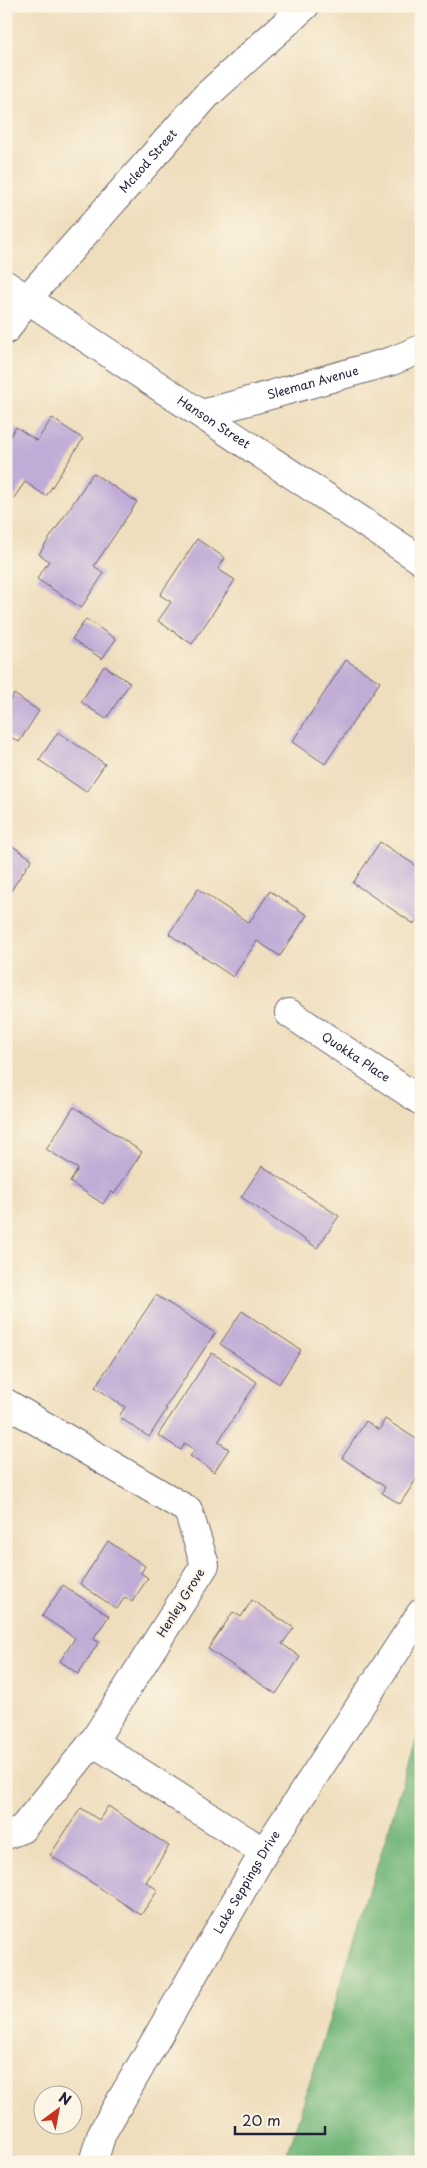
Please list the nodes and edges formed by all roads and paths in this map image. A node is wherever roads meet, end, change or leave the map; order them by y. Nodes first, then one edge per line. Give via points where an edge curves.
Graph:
1 (305, 6) edge
2 (17, 292) edge
3 (6, 330) edge
4 (421, 349) edge
5 (202, 414) junction
6 (421, 560) edge
7 (289, 1013) dead end
8 (421, 1102) edge
9 (6, 1403) edge
10 (421, 1614) edge
11 (93, 1742) junction
12 (6, 1835) edge
13 (264, 1852) junction
14 (93, 2162) edge

1 - 2 street, Mcleod Street via 206,96
2 - 3 street, Mcleod Street
2 - 5 street, Hanson Street
4 - 5 street, Sleeman Avenue via 392,362
5 - 6 street, Hanson Street
7 - 8 street, Quokka Place
9 - 11 street, Henley Grove via 188,1510 206,1565
10 - 13 street, Lake Seppings Drive
11 - 12 street, Henley Grove via 22,1829
11 - 13 street
13 - 14 street, Lake Seppings Drive via 102,2133

